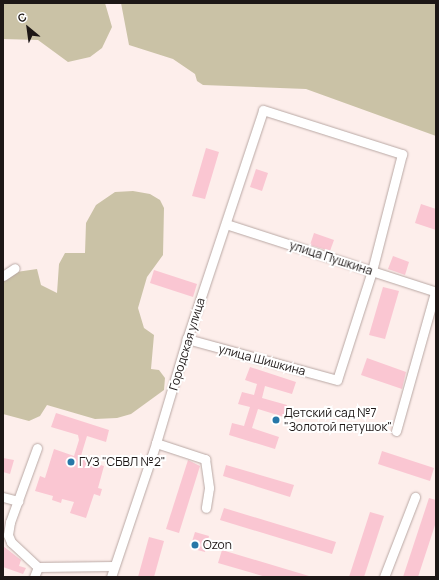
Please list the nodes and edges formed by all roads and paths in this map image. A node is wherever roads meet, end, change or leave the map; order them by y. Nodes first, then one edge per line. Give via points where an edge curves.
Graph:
1 (226, 224) junction
2 (15, 268) dead end
3 (372, 271) junction
4 (3, 276) edge
5 (436, 292) edge
6 (187, 339) junction
7 (396, 431) dead end
8 (156, 443) junction
9 (37, 448) dead end
10 (3, 497) edge
11 (415, 497) dead end
12 (18, 501) junction
13 (206, 508) dead end
14 (114, 566) junction
15 (38, 567) junction
16 (34, 577) edge
17 (111, 577) edge
18 (384, 577) edge

1 - 3 street, улица Пушкина
1 - 3 street, Городская улица via 264,110 402,154
1 - 6 street, Городская улица
2 - 4 street
3 - 5 street, улица Пушкина
3 - 6 street, улица Шишкина via 337,380
5 - 7 street
6 - 8 street, Городская улица
8 - 13 street via 205,459 209,488
8 - 14 street, Городская улица
9 - 12 street
10 - 12 street
11 - 18 street
12 - 15 street via 8,535 11,542
14 - 15 street
14 - 17 street, Городская улица
15 - 16 street

